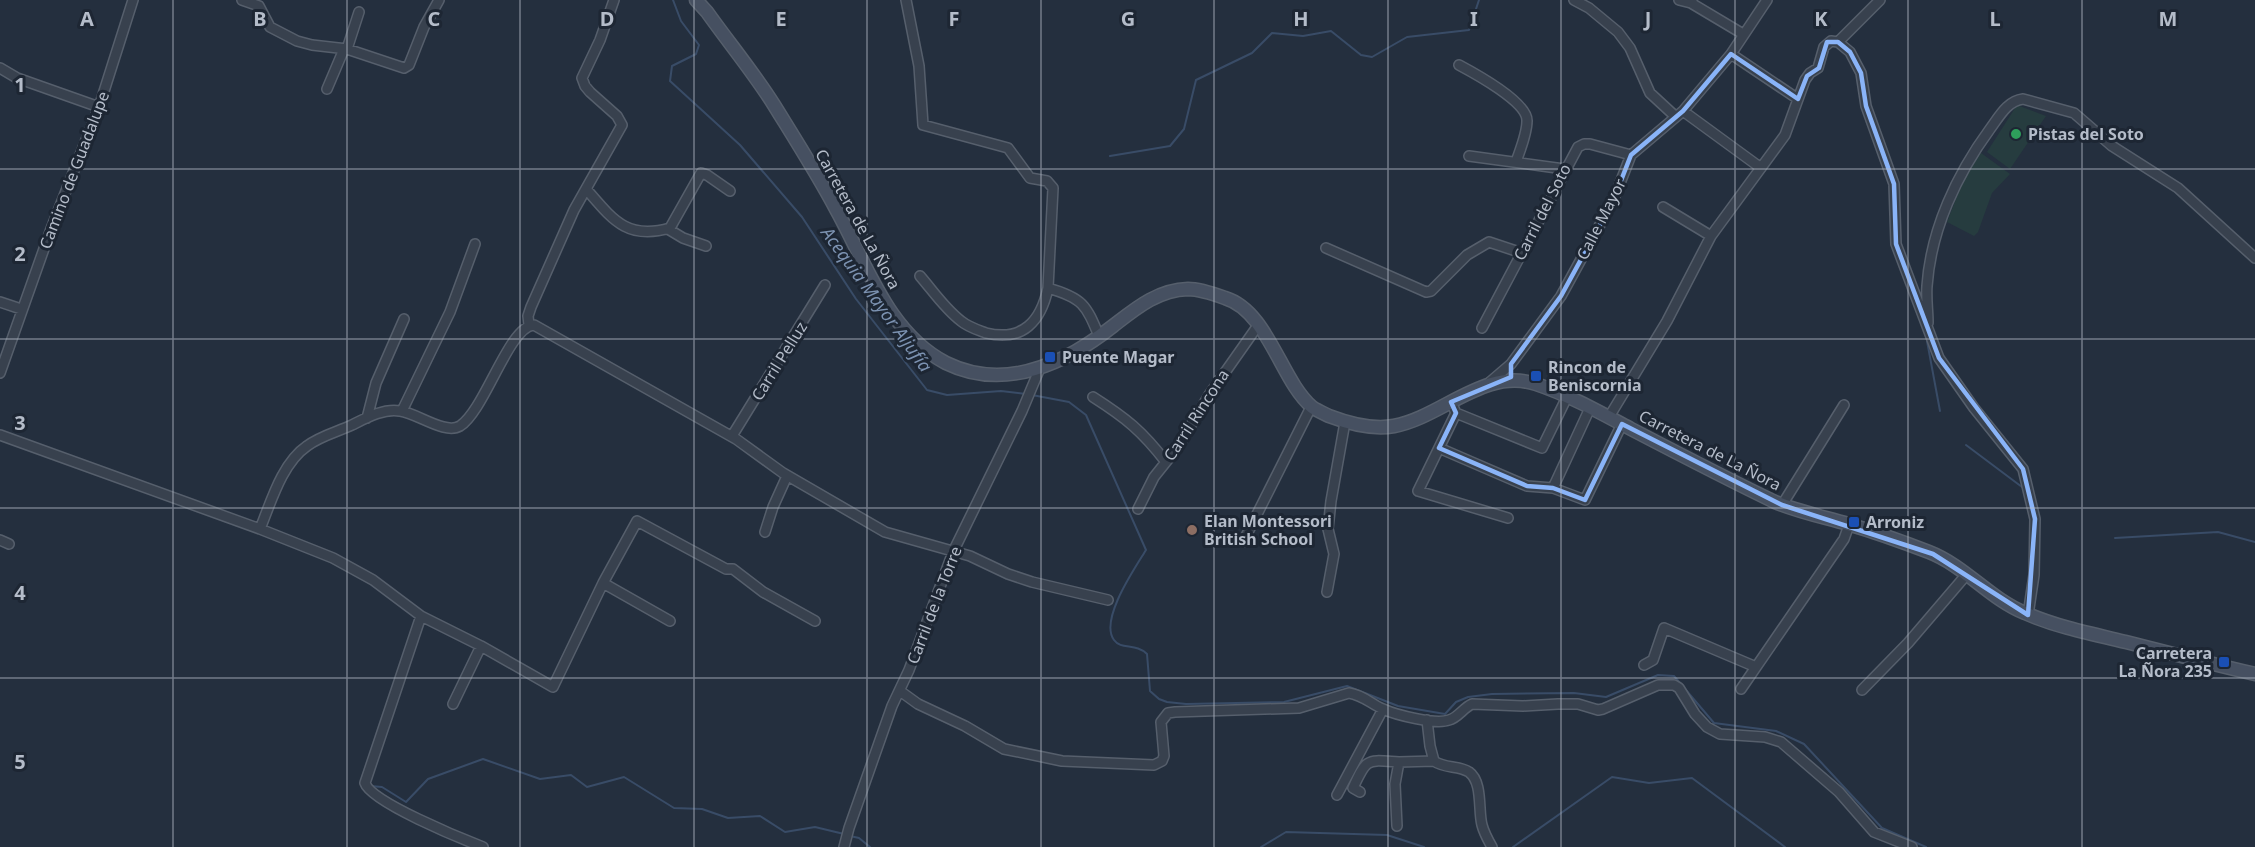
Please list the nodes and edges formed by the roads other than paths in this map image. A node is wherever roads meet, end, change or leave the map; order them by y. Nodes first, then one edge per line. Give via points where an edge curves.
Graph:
1 (133, 0) edge
2 (242, 0) edge
3 (439, 0) edge
4 (614, 0) edge
5 (696, 0) edge
6 (906, 0) edge
7 (1574, 0) edge
8 (1679, 0) edge
9 (1767, 0) edge
10 (1880, 0) edge
11 (1691, 2) edge
12 (359, 12) dead end
13 (1743, 34) junction
14 (1838, 42) junction
15 (345, 49) junction
16 (1731, 54) junction
17 (1459, 65) dead end
18 (0, 68) edge
19 (327, 89) dead end
20 (1798, 99) junction
21 (99, 107) junction
22 (1679, 114) junction
23 (1631, 154) junction
24 (1469, 156) dead end
25 (1516, 162) junction
26 (1761, 168) junction
27 (1564, 169) junction
28 (587, 190) junction
29 (730, 191) dead end
30 (1663, 207) dead end
31 (668, 229) junction
32 (1711, 236) junction
33 (475, 244) dead end
34 (706, 246) dead end
35 (1326, 248) dead end
36 (1522, 253) junction
37 (2255, 258) edge
38 (920, 276) dead end
39 (825, 285) dead end
40 (1048, 288) junction
41 (0, 302) edge
42 (21, 309) junction
43 (404, 320) dead end
44 (1259, 324) junction
45 (529, 325) junction
46 (1482, 328) dead end
47 (1929, 331) junction
48 (1099, 336) junction
49 (1511, 364) junction
50 (1040, 368) junction
51 (0, 373) edge
52 (1529, 382) junction
53 (1481, 388) junction
54 (1093, 397) dead end
55 (1567, 397) junction
56 (1844, 405) dead end
57 (1311, 407) junction
58 (1454, 408) junction
59 (1590, 408) junction
60 (402, 411) junction
61 (1609, 417) junction
62 (367, 418) junction
63 (1345, 422) junction
64 (1622, 424) junction
65 (0, 435) edge
66 (732, 436) junction
67 (1439, 448) junction
68 (1166, 462) junction
69 (787, 476) junction
70 (1554, 488) junction
71 (1782, 505) junction
72 (1138, 509) dead end
73 (1508, 518) dead end
74 (1849, 525) junction
75 (260, 529) junction
76 (765, 532) dead end
77 (1243, 542) dead end
78 (953, 552) junction
79 (1967, 574) junction
80 (603, 583) junction
81 (1327, 592) dead end
82 (1108, 600) dead end
83 (2028, 615) junction
84 (421, 616) junction
85 (670, 621) dead end
86 (815, 621) dead end
87 (481, 646) junction
88 (1644, 665) dead end
89 (1756, 667) junction
90 (2255, 674) edge
91 (1741, 689) dead end
92 (1862, 690) dead end
93 (900, 691) junction
94 (453, 704) dead end
95 (1383, 709) junction
96 (1427, 720) junction
97 (1434, 761) junction
98 (1400, 762) junction
99 (1360, 792) dead end
100 (1337, 795) dead end
101 (1397, 826) dead end
102 (845, 845) edge
103 (483, 847) edge
104 (1492, 847) edge
105 (1912, 847) edge

1 - 21 street, Camino de Guadalupe
2 - 15 street via 263,9 270,27 282,35 312,45
3 - 15 street via 406,68
4 - 28 street via 582,78 622,125
5 - 50 main road, Carretera de La Ñora via 771,99 837,210 872,282 915,341 968,372 1015,374
6 - 40 street via 919,66 923,125 1008,148 1030,178 1047,181 1053,188
7 - 22 street via 1618,32 1630,48 1650,93
8 - 11 street
9 - 13 street, Calle Mayor
10 - 14 street
11 - 13 street
12 - 15 street
13 - 16 street, Calle Mayor
14 - 20 street via 1827,42 1820,65 1807,76
14 - 47 street via 1850,52 1861,73 1866,106 1894,184 1896,244
15 - 19 street
16 - 20 street
16 - 22 street, Calle Mayor
17 - 25 street via 1490,82 1525,113 1527,124
18 - 21 street via 17,78
20 - 26 street via 1785,135
21 - 42 street, Camino de Guadalupe
22 - 23 street, Calle Mayor
22 - 26 street
23 - 27 street, Carril del Soto via 1584,144 1574,151
23 - 49 street, Calle Mayor via 1613,201 1561,296
24 - 25 street
25 - 27 street
26 - 32 street
27 - 36 street, Carril del Soto
28 - 31 street via 632,231
28 - 45 street via 559,241 528,316
29 - 31 street via 701,173
30 - 32 street
31 - 34 street
32 - 61 street via 1667,321
33 - 60 street via 450,312
35 - 36 street via 1426,292 1467,255 1489,242
36 - 46 street, Carril del Soto
37 - 47 street via 2178,188 2112,146 2074,113 2015,100 1974,152 1943,214 1927,286
38 - 40 street via 961,322 1005,336 1029,326 1044,304
39 - 66 street, Carril Pelluz
40 - 48 street via 1080,301
41 - 42 street
42 - 51 street, Camino de Guadalupe
43 - 62 street via 376,383
44 - 48 main road, Carretera de La Ñora via 1232,299 1190,289 1139,305
44 - 57 main road, Carretera de La Ñora
44 - 68 street, Carril Rincona
45 - 60 street via 517,336 478,404 459,427 448,428
45 - 66 street via 540,326
47 - 83 street via 1939,358 2023,469 2035,519 2034,575
48 - 50 main road, Carretera de La Ñora via 1060,361
49 - 52 street via 1514,373
49 - 53 street, Calle Mayor
50 - 78 street, Carril de la Torre
52 - 53 main road, Carretera de La Ñora via 1505,380
52 - 55 main road, Carretera de La Ñora
53 - 58 main road, Carretera de La Ñora
54 - 68 street via 1124,416
55 - 58 street via 1542,448
55 - 59 main road, Carretera de La Ñora
56 - 71 street
57 - 63 main road, Carretera de La Ñora
57 - 77 street
58 - 63 main road, Carretera de La Ñora via 1397,425 1361,426
58 - 67 street
59 - 61 main road, Carretera de La Ñora
59 - 70 street
60 - 62 street via 386,411
61 - 64 main road, Carretera de La Ñora
62 - 75 street via 314,441 298,454
63 - 81 street via 1328,529 1334,554
64 - 70 street via 1585,500
64 - 71 main road, Carretera de La Ñora
65 - 75 street
66 - 69 street
67 - 70 street via 1527,486
67 - 73 street via 1418,491
68 - 72 street, Carril Rincona
69 - 76 street
69 - 78 street via 885,532
71 - 74 main road, Carretera de La Ñora
74 - 79 main road, Carretera de La Ñora via 1933,554
74 - 89 street via 1844,539
75 - 84 street via 346,564
78 - 82 street via 1032,582
78 - 93 street, Carril de la Torre
79 - 83 main road, Carretera de La Ñora
79 - 92 street
80 - 85 street
80 - 86 street via 637,521 726,569 733,569
80 - 87 street via 553,687
83 - 90 main road, Carretera de La Ñora
84 - 87 street
84 - 103 street via 366,778 367,788 410,814
87 - 94 street
88 - 89 street via 1653,660 1664,628
89 - 91 street
93 - 95 street via 1004,749 1062,761 1146,765 1162,761 1161,722 1168,713 1299,708 1349,693
93 - 102 street, Carril de la Torre
95 - 96 street
95 - 100 street
96 - 97 street
96 - 105 street via 1446,722 1472,704 1578,704 1603,709 1658,685 1674,685 1707,728 1719,734 1766,737 1781,742 1839,792 1874,832
97 - 98 street
97 - 104 street via 1472,774 1482,825
98 - 99 street via 1372,760 1363,766 1353,788
98 - 101 street via 1395,784

